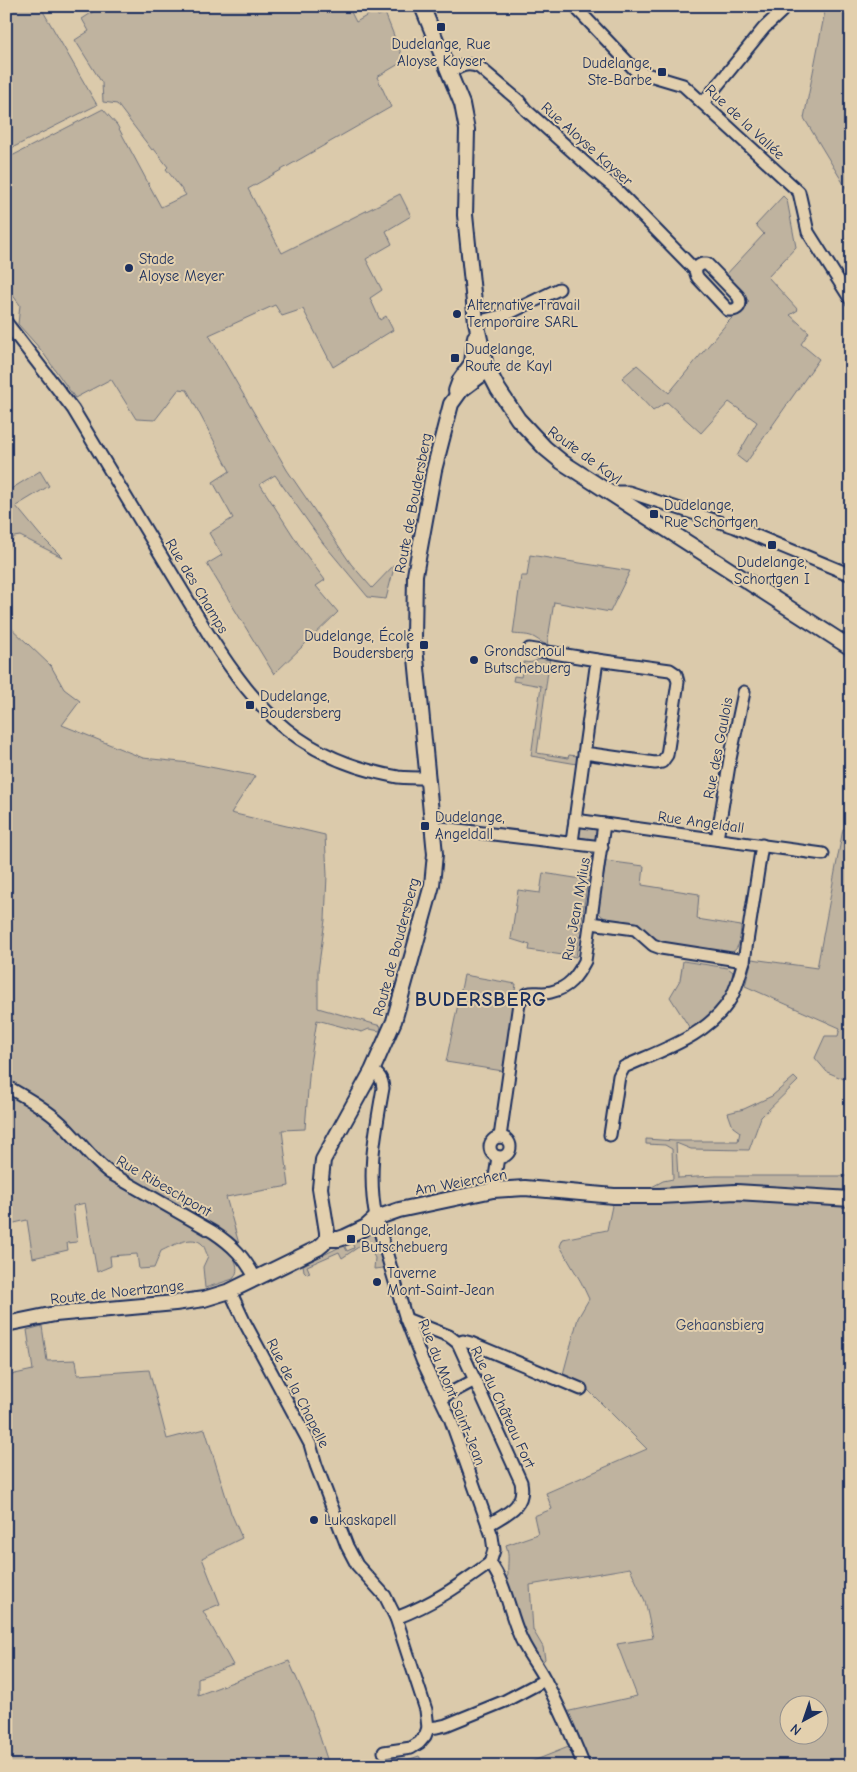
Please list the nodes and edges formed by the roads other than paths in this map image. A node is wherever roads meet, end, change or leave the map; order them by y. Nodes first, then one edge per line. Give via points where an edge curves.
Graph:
1 (422, 6) edge
2 (577, 6) edge
3 (782, 6) edge
4 (450, 72) junction
5 (702, 102) junction
6 (695, 270) dead end
7 (560, 288) dead end
8 (851, 300) edge
9 (6, 322) edge
10 (476, 322) junction
11 (470, 365) junction
12 (486, 366) junction
13 (451, 404) junction
14 (607, 492) junction
15 (851, 575) edge
16 (851, 648) edge
17 (529, 649) dead end
18 (597, 660) junction
19 (744, 692) dead end
20 (584, 753) junction
21 (428, 778) junction
22 (575, 820) junction
23 (604, 824) junction
24 (433, 827) junction
25 (717, 839) junction
26 (572, 842) junction
27 (762, 845) junction
28 (602, 847) junction
29 (823, 854) dead end
30 (591, 923) junction
31 (744, 961) junction
32 (372, 1071) junction
33 (6, 1086) edge
34 (610, 1135) dead end
35 (493, 1190) junction
36 (851, 1199) edge
37 (376, 1218) junction
38 (327, 1235) junction
39 (256, 1279) junction
40 (230, 1291) junction
41 (406, 1320) junction
42 (6, 1324) edge
43 (458, 1343) junction
44 (475, 1380) junction
45 (581, 1389) dead end
46 (441, 1398) junction
47 (488, 1525) junction
48 (490, 1563) junction
49 (396, 1618) junction
50 (545, 1680) junction
51 (428, 1728) junction
52 (384, 1752) dead end
53 (584, 1766) edge

1 - 4 main road, Route de Kayl
2 - 5 street, Rue de la Vallée via 636,71 683,85
3 - 5 street via 781,12
4 - 6 street, Rue Aloyse Kayser via 462,65 478,67 616,188
4 - 10 main road, Route de Kayl via 462,104 467,130 465,215
5 - 8 street, Rue de la Vallée via 799,192 808,232
7 - 10 street via 505,315
9 - 21 street, Rue des Champs via 73,409 227,664 260,705 299,740 332,758 399,777
10 - 11 main road
10 - 12 main road, Route de Kayl
11 - 12 main road
11 - 13 main road
12 - 13 main road, Route de Boudersberg via 482,376 461,390
12 - 14 main road, Route de Kayl via 498,389 534,438 562,462
13 - 21 main road, Route de Boudersberg via 434,470 415,575 414,637
14 - 15 street via 629,492 736,527
14 - 16 main road, Route de Kayl
17 - 18 street
18 - 20 street
18 - 20 street via 670,670 676,674 678,682 667,755 662,762
19 - 25 street, Rue des Gaulois
20 - 22 street
21 - 24 main road, Route de Boudersberg
22 - 23 street, Rue Angeldall
22 - 26 street
23 - 25 street, Rue Angeldall
23 - 28 street, Rue Jean Mylius
24 - 26 street
24 - 32 main road, Route de Boudersberg via 432,885 397,1013
25 - 27 street, Rue Angeldall
26 - 28 street
27 - 29 street, Rue Angeldall
27 - 31 street
28 - 30 street, Rue Jean Mylius
30 - 31 street via 635,929 660,948
30 - 35 street, Rue Jean Mylius via 585,960 577,976 565,987 549,993 530,993 519,1004 500,1137 495,1138 490,1146 493,1154 498,1156
31 - 34 street via 731,997 714,1020 694,1035 624,1067 619,1076
32 - 37 street, Rue du Mont Saint-Jean via 382,1080 383,1088 371,1172
32 - 38 main road, Route de Boudersberg via 323,1160 320,1188
33 - 39 street, Rue Ribeschpont via 59,1121 97,1164 229,1243 245,1260
35 - 36 main road, Am Weierchen via 525,1188 614,1196 736,1192
35 - 37 main road, Am Weierchen
37 - 38 main road, Am Weierchen via 345,1237 339,1239
37 - 41 street, Rue du Mont Saint-Jean
38 - 39 main road, Route de Noertzange via 318,1248
39 - 40 main road, Route de Noertzange
40 - 42 main road, Route de Noertzange via 204,1299 55,1314
40 - 49 street, Rue de la Chapelle via 310,1444 347,1546 357,1565 385,1596
41 - 43 street, Rue du Château Fort via 449,1336
41 - 46 street, Rue du Mont Saint-Jean
43 - 44 street, Rue du Château Fort
43 - 45 street, Rue du Château Fort via 471,1343
44 - 46 street
44 - 47 street, Rue du Château Fort via 523,1492 522,1500 515,1507
46 - 47 street, Rue du Mont Saint-Jean
47 - 48 street, Rue du Mont Saint-Jean via 494,1550
48 - 49 street via 445,1595
48 - 50 street via 498,1573 520,1637
49 - 51 street, Rue de la Chapelle via 426,1710
50 - 51 street via 505,1701 446,1725
50 - 53 street
51 - 52 street via 419,1744

